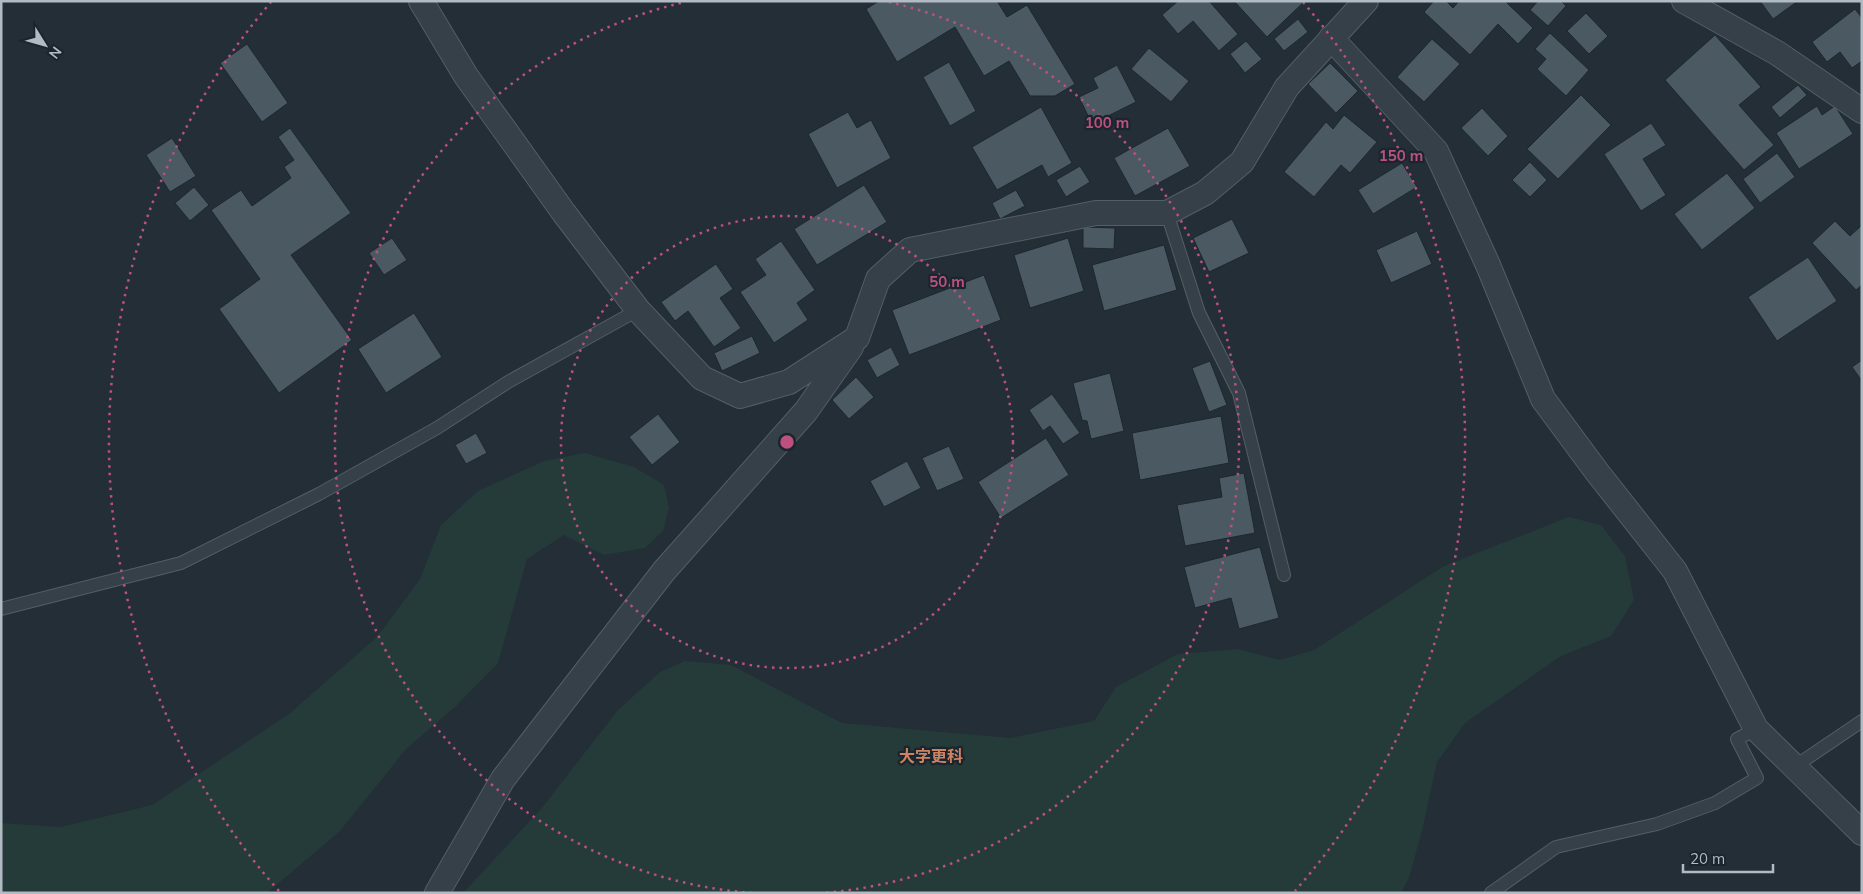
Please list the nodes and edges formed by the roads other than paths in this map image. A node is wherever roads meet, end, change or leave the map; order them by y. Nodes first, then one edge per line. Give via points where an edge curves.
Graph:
1 (421, 1) edge
2 (1366, 1) edge
3 (1684, 1) edge
4 (1331, 38) junction
5 (1862, 111) edge
6 (1167, 213) junction
7 (638, 310) junction
8 (857, 338) junction
9 (1284, 575) dead end
10 (1, 609) edge
11 (1862, 721) edge
12 (1756, 730) junction
13 (1794, 767) junction
14 (1862, 833) edge
15 (437, 893) edge
16 (1491, 893) edge

1 - 7 street via 466,76 564,214
2 - 4 street
3 - 5 street via 1777,53
4 - 6 street via 1287,87 1242,162 1205,193
4 - 12 street via 1436,151 1488,265 1543,399 1675,571
6 - 8 street via 1096,213 910,250 878,279
6 - 9 lane via 1200,313 1239,393
7 - 8 street via 702,378 740,396 789,382
7 - 10 lane via 508,382 437,428 319,494 181,563
8 - 15 street via 806,411 664,571 502,779
11 - 13 lane
12 - 13 street
12 - 16 lane via 1737,738 1757,778 1715,804 1657,824 1556,847
13 - 14 street

